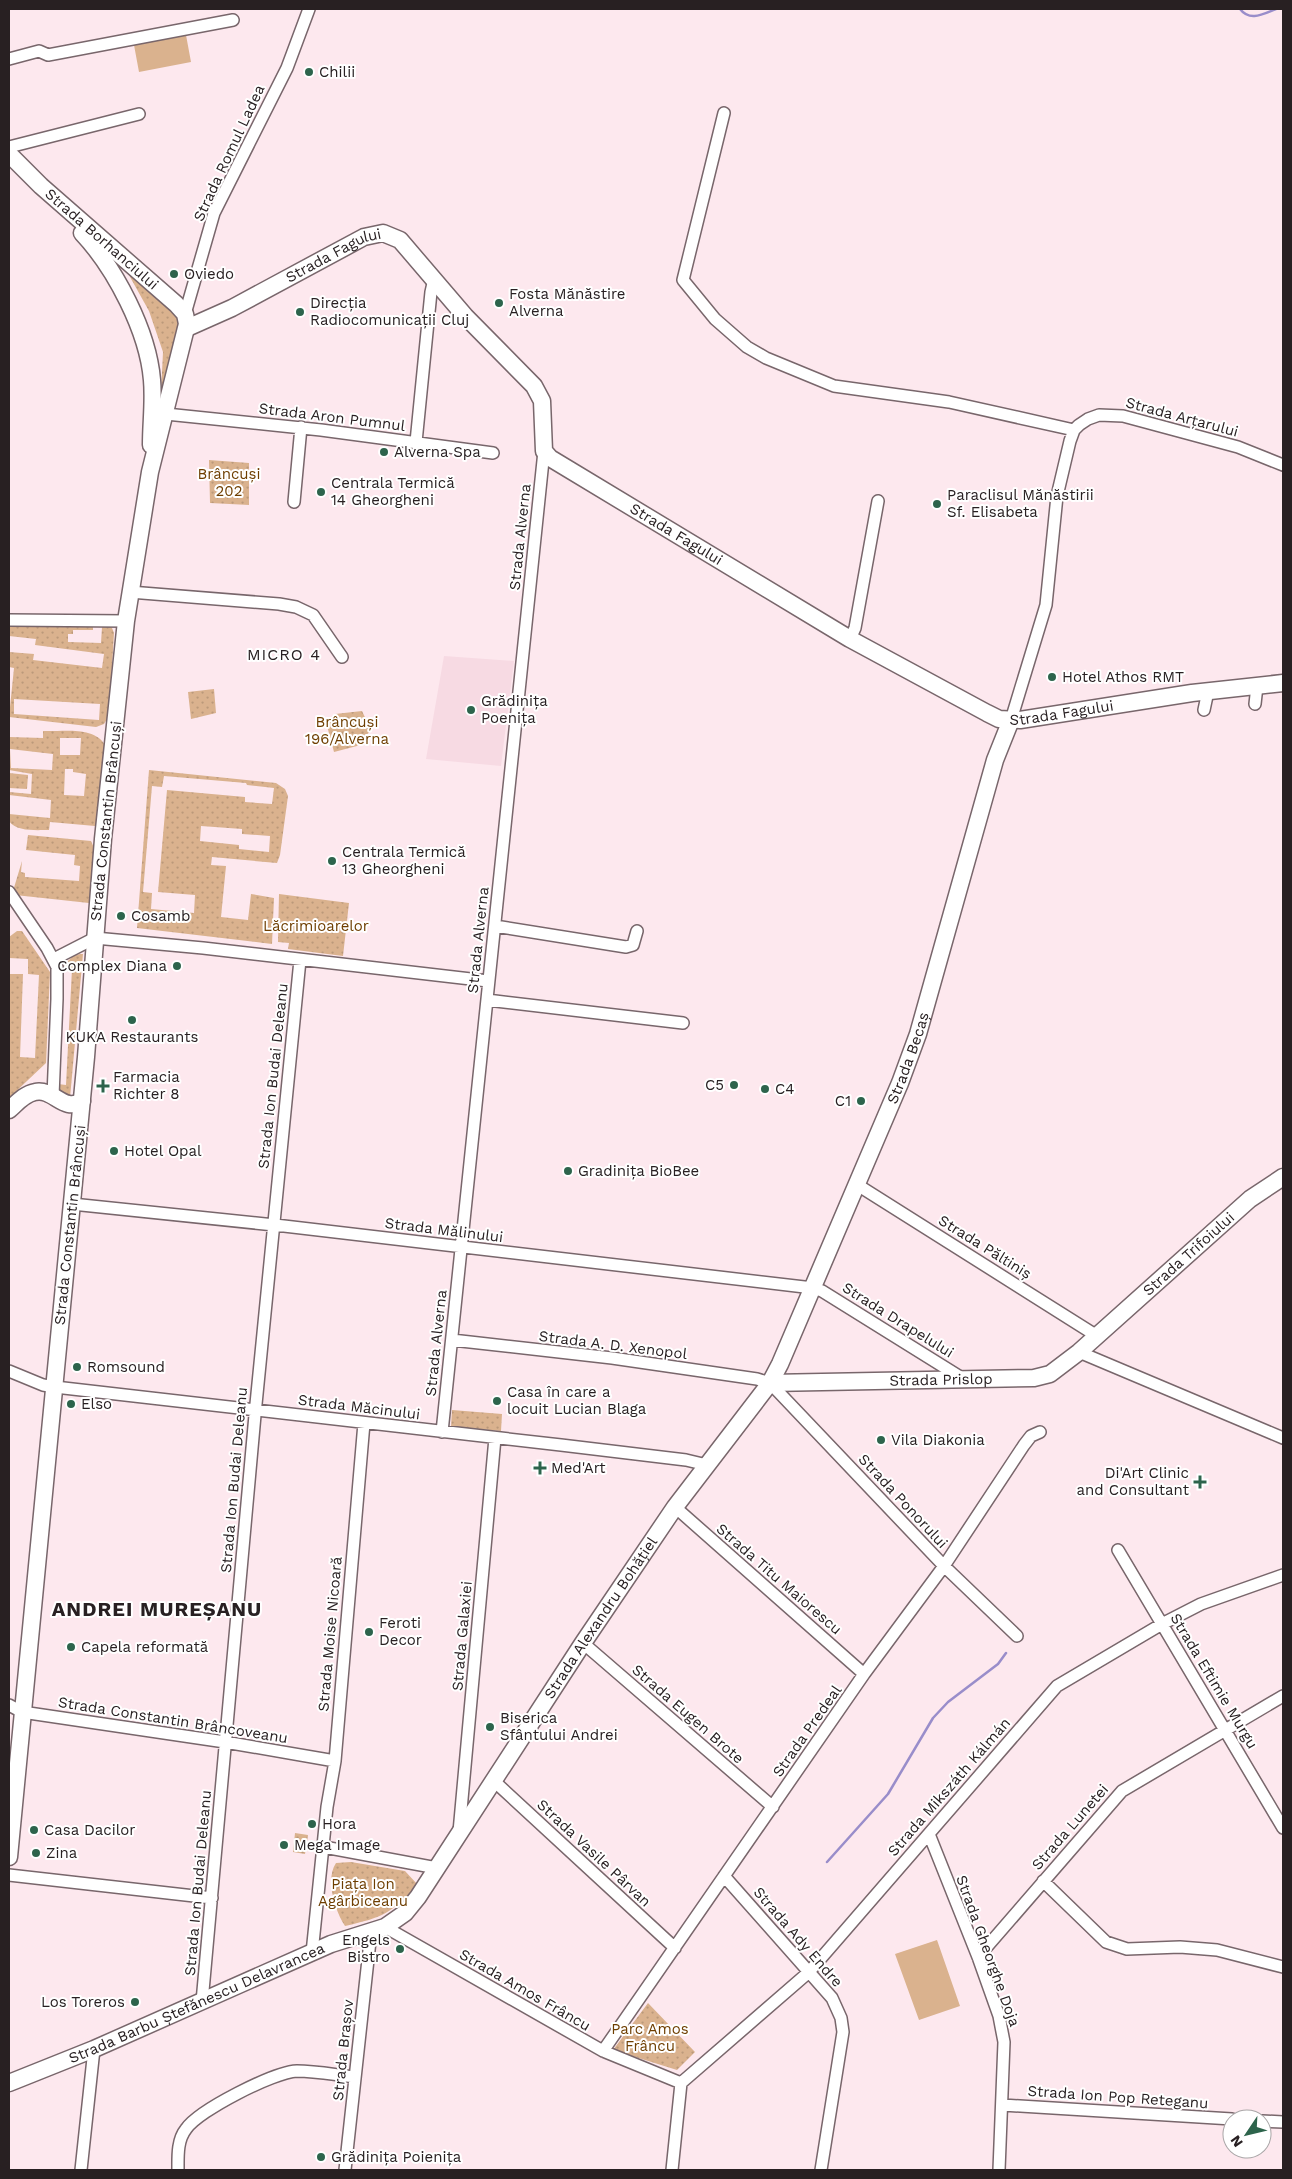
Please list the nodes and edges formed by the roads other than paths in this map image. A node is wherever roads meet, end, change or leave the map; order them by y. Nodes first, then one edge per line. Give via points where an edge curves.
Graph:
1 (309, 9) edge
2 (233, 20) dead end
3 (9, 59) edge
4 (724, 113) dead end
5 (139, 114) dead end
6 (9, 147) edge
7 (9, 154) edge
8 (41, 186) junction
9 (434, 279) junction
10 (186, 321) junction
11 (166, 414) junction
12 (301, 427) junction
13 (1074, 430) junction
14 (416, 442) junction
15 (544, 451) junction
16 (494, 453) dead end
17 (1283, 465) edge
18 (150, 472) junction
19 (878, 501) dead end
20 (294, 502) dead end
21 (130, 592) junction
22 (9, 620) edge
23 (126, 621) junction
24 (850, 639) junction
25 (342, 657) dead end
26 (1283, 683) edge
27 (1257, 686) junction
28 (1208, 691) junction
29 (1256, 704) dead end
30 (1204, 710) dead end
31 (1011, 720) junction
32 (9, 892) edge
33 (495, 926) junction
34 (637, 931) dead end
35 (95, 938) junction
36 (54, 959) junction
37 (300, 960) junction
38 (488, 981) junction
39 (487, 1000) junction
40 (683, 1023) dead end
41 (53, 1096) junction
42 (82, 1101) junction
43 (9, 1110) edge
44 (80, 1124) junction
45 (1283, 1177) edge
46 (856, 1184) junction
47 (72, 1204) junction
48 (273, 1225) junction
49 (461, 1247) junction
50 (813, 1288) junction
51 (1097, 1336) junction
52 (452, 1340) junction
53 (1079, 1352) junction
54 (9, 1371) edge
55 (967, 1380) junction
56 (770, 1383) junction
57 (55, 1388) junction
58 (255, 1411) junction
59 (364, 1423) junction
60 (442, 1432) junction
61 (1040, 1432) dead end
62 (494, 1438) junction
63 (1283, 1438) edge
64 (708, 1465) junction
65 (675, 1507) junction
66 (1118, 1550) dead end
67 (944, 1566) junction
68 (1283, 1575) edge
69 (1162, 1624) junction
70 (1016, 1636) dead end
71 (583, 1643) junction
72 (864, 1674) junction
73 (1283, 1696) edge
74 (16, 1708) edge
75 (1225, 1729) junction
76 (226, 1742) junction
77 (335, 1761) junction
78 (494, 1781) junction
79 (773, 1807) junction
80 (1283, 1828) edge
81 (929, 1834) junction
82 (458, 1837) junction
83 (324, 1847) junction
84 (9, 1857) edge
85 (437, 1868) junction
86 (9, 1875) edge
87 (724, 1876) junction
88 (1042, 1881) junction
89 (212, 1898) junction
90 (378, 1930) junction
91 (674, 1948) junction
92 (312, 1953) junction
93 (978, 1957) junction
94 (1283, 1967) edge
95 (809, 1972) junction
96 (202, 2002) junction
97 (94, 2049) junction
98 (603, 2051) junction
99 (355, 2077) junction
100 (9, 2083) edge
101 (681, 2083) junction
102 (1003, 2105) junction
103 (1222, 2118) edge
104 (81, 2170) edge
105 (178, 2170) edge
106 (345, 2170) edge
107 (672, 2170) edge
108 (822, 2170) edge
109 (999, 2170) edge

1 - 10 street, Strada Romul Ladea via 287,68 212,218
2 - 3 street via 48,55 40,51
4 - 13 street via 683,280 729,332 766,358 834,386 949,402
5 - 6 street
7 - 8 main road, Strada Borhanciului
8 - 10 main road, Strada Borhanciului via 176,304
8 - 18 main road via 99,253 137,323 152,379
9 - 10 main road, Strada Fagului via 400,240 383,233 375,234 232,308
9 - 14 street via 430,292
9 - 15 main road, Strada Fagului via 540,394
10 - 11 main road, Strada Constantin Brâncuși
11 - 12 street, Strada Aron Pumnul
11 - 18 main road, Strada Constantin Brâncuși
12 - 14 street, Strada Aron Pumnul
12 - 20 street
13 - 17 street, Strada Arțarului via 1088,419 1123,416 1238,447
13 - 31 street via 1057,496 1046,605
14 - 16 street, Strada Aron Pumnul
15 - 24 main road, Strada Fagului via 550,458
15 - 33 street, Strada Alverna
18 - 21 main road, Strada Constantin Brâncuși
19 - 24 street via 855,628
21 - 23 main road, Strada Constantin Brâncuși
21 - 25 street via 296,607 312,615
22 - 23 street
23 - 35 main road, Strada Constantin Brâncuși
24 - 31 main road, Strada Fagului via 987,713
26 - 27 main road, Strada Fagului
27 - 28 main road, Strada Fagului
27 - 29 street
28 - 30 street
28 - 31 main road, Strada Fagului
31 - 46 main road, Strada Becaș via 994,766 918,1034
32 - 36 street
33 - 34 street via 626,947 633,945
33 - 38 street, Strada Alverna
35 - 36 street
35 - 37 street
35 - 42 main road, Strada Constantin Brâncuși
36 - 41 street via 58,977
37 - 38 street
37 - 48 street, Strada Ion Budai Deleanu
38 - 39 street, Strada Alverna
39 - 40 street
39 - 49 street, Strada Alverna
41 - 42 main road via 72,1105
41 - 43 main road via 32,1093
41 - 44 main road
42 - 44 main road, Strada Constantin Brâncuși
44 - 47 main road, Strada Constantin Brâncuși
45 - 51 main road, Strada Trifoiului via 1250,1199
46 - 50 main road, Strada Becaș
46 - 51 street, Strada Păltiniș
47 - 48 street, Strada Mălinului
47 - 57 main road, Strada Constantin Brâncuși
48 - 49 street, Strada Mălinului
48 - 58 street, Strada Ion Budai Deleanu
49 - 50 street, Strada Mălinului
49 - 52 street, Strada Alverna
50 - 55 street, Strada Drapelului
50 - 56 main road, Strada Becaș
51 - 53 main road, Strada Prislop
52 - 56 street, Strada A. D. Xenopol via 612,1358
52 - 60 street, Strada Alverna
53 - 55 main road, Strada Prislop via 1044,1376
53 - 63 street
54 - 57 street, Strada Măcinului
55 - 56 main road, Strada Prislop
56 - 64 main road, Strada Alexandru Bohățiel
56 - 67 street, Strada Ponorului
57 - 58 street, Strada Măcinului
57 - 74 main road, Strada Constantin Brâncuși
58 - 59 street, Strada Măcinului
58 - 76 street, Strada Ion Budai Deleanu
59 - 60 street, Strada Măcinului
59 - 77 street, Strada Moise Nicoară
60 - 62 street, Strada Măcinului
61 - 67 street, Strada Predeal via 1031,1436 1024,1445
62 - 64 street, Strada Măcinului
62 - 82 street, Strada Galaxiei
64 - 65 main road, Strada Alexandru Bohățiel
65 - 71 main road, Strada Alexandru Bohățiel
65 - 72 street, Strada Titu Maiorescu
66 - 69 street, Strada Eftimie Murgu
67 - 70 street, Strada Ponorului
67 - 72 street, Strada Predeal
68 - 69 street, Strada Mikszáth Kálmán via 1201,1604
69 - 75 street, Strada Eftimie Murgu
69 - 81 street, Strada Mikszáth Kálmán via 1057,1686
71 - 78 main road, Strada Alexandru Bohățiel
71 - 79 street, Strada Eugen Brote
72 - 79 street, Strada Predeal
73 - 75 street, Strada Lunetei
74 - 76 street, Strada Constantin Brâncoveanu
74 - 84 main road, Strada Constantin Brâncuși
75 - 80 street, Strada Eftimie Murgu
75 - 88 street, Strada Lunetei via 1122,1791
76 - 77 street, Strada Constantin Brâncoveanu
76 - 89 street, Strada Ion Budai Deleanu
77 - 83 street, Strada Moise Nicoară
78 - 82 main road, Strada Alexandru Bohățiel
78 - 91 street, Strada Vasile Pârvan
79 - 87 street, Strada Predeal
81 - 93 street, Strada Gheorghe Doja
81 - 95 street, Strada Mikszáth Kálmán
82 - 85 main road, Strada Alexandru Bohățiel
83 - 85 street
83 - 92 street
85 - 90 main road, Strada Alexandru Bohățiel via 410,1908 396,1921
86 - 89 street
87 - 91 street, Strada Predeal
87 - 95 street, Strada Ady Endre
88 - 93 street, Strada Lunetei
88 - 94 street via 1106,1942 1127,1949 1217,1950
89 - 96 street, Strada Ion Budai Deleanu
90 - 92 main road, Strada Barbu Ștefănescu Delavrancea via 345,1938
90 - 98 street, Strada Amos Frâncu
90 - 99 street, Strada Brașov
91 - 98 street, Strada Predeal
92 - 96 main road, Strada Barbu Ștefănescu Delavrancea
93 - 102 street, Strada Gheorghe Doja via 999,2016 1004,2042
95 - 101 street, Strada Mikszáth Kálmán
95 - 108 street, Strada Ady Endre via 838,2008 843,2032
96 - 97 main road, Strada Barbu Ștefănescu Delavrancea
97 - 100 main road, Strada Barbu Ștefănescu Delavrancea
97 - 104 street
98 - 101 street, Strada Amos Frâncu
99 - 105 street via 297,2071 282,2073 253,2085 194,2120 185,2130 180,2144
99 - 106 street, Strada Brașov
101 - 107 street
102 - 103 street, Strada Ion Pop Reteganu
102 - 109 street, Strada Gheorghe Doja

